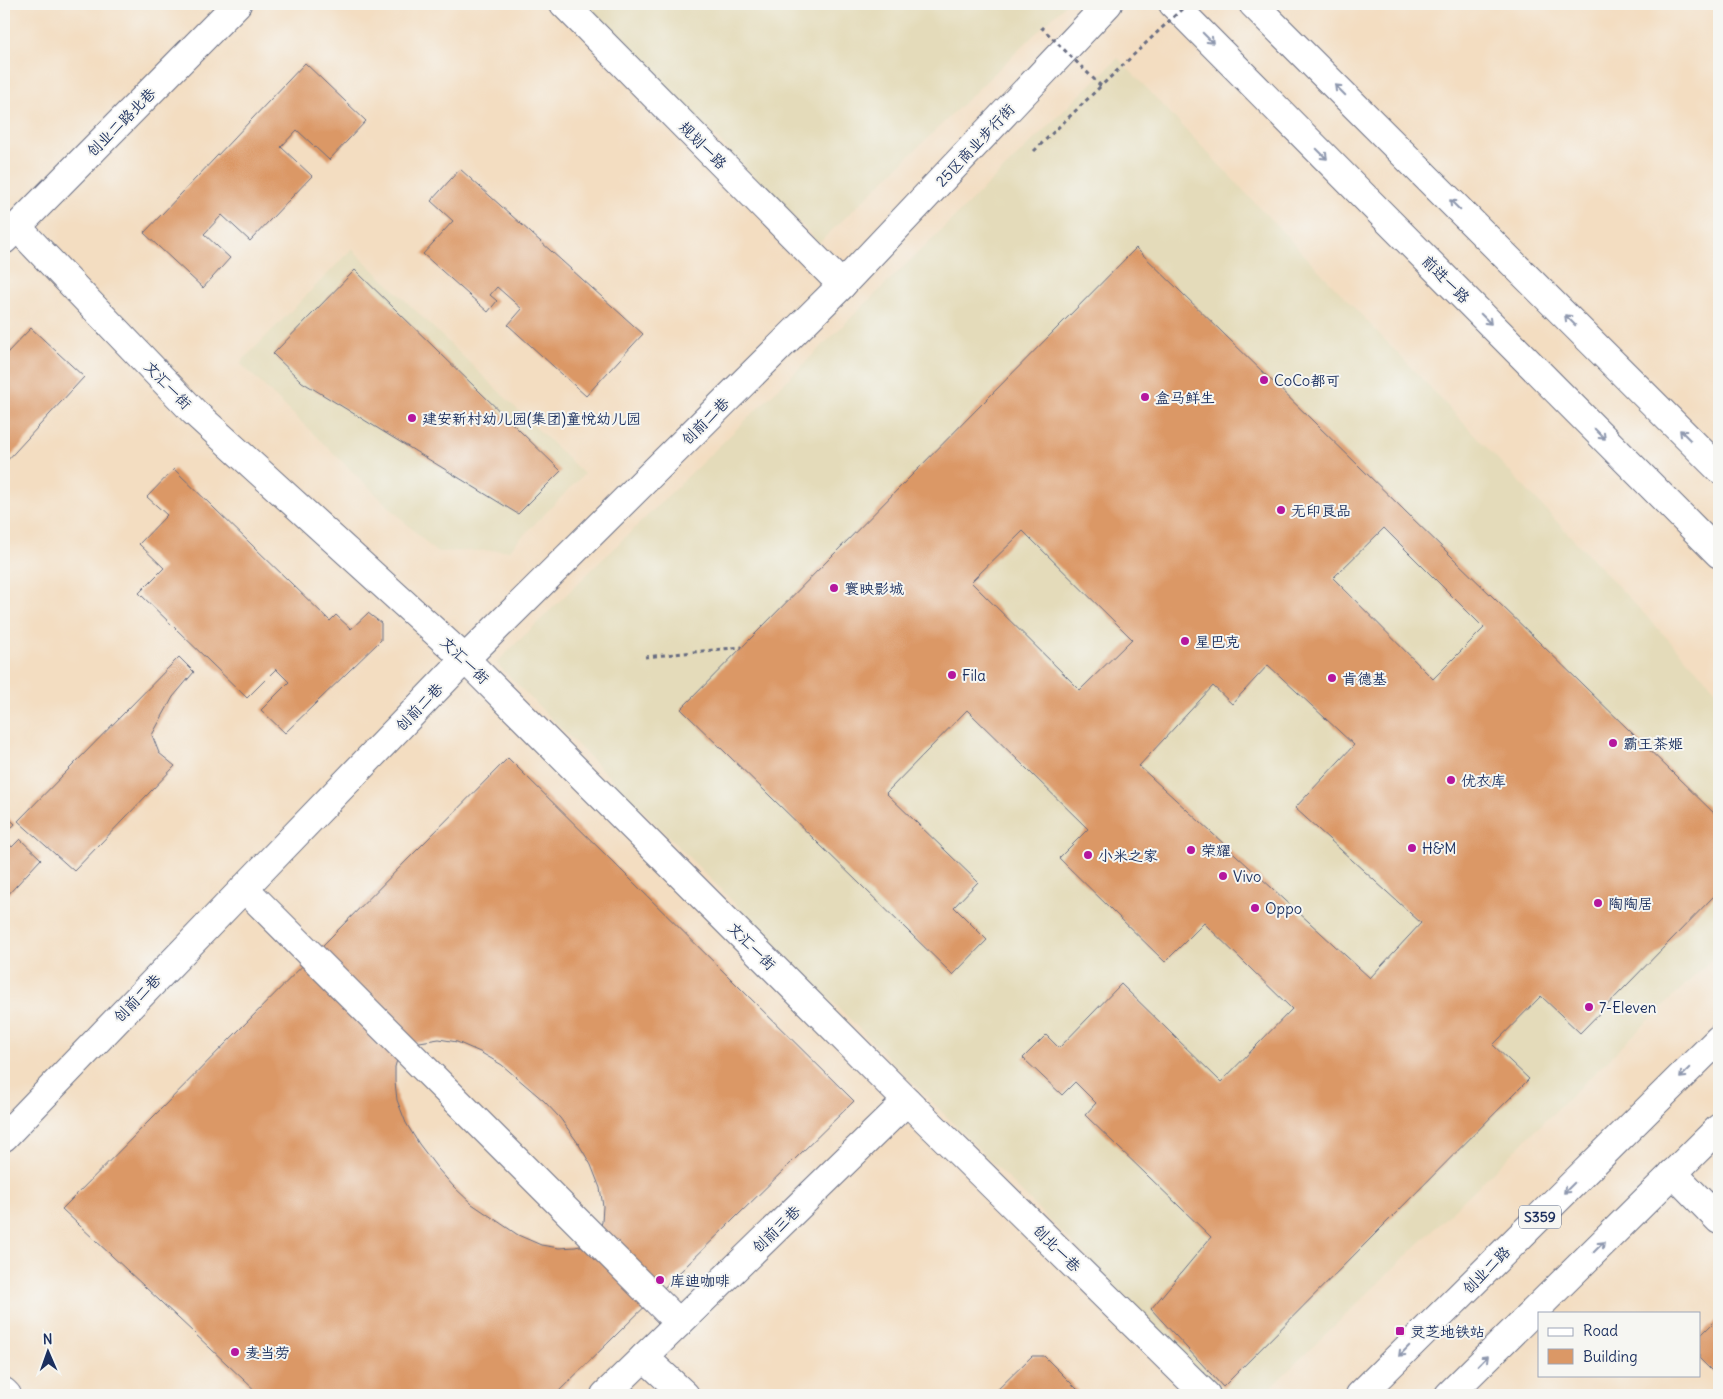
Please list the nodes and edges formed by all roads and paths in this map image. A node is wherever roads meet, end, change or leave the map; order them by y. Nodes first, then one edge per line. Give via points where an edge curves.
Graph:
1 (237, 4) edge
2 (564, 4) edge
3 (1108, 4) edge
4 (1173, 4) edge
5 (1186, 4) edge
6 (1253, 4) edge
7 (1041, 27) dead end
8 (1101, 86) junction
9 (1034, 151) dead end
10 (10, 234) edge
11 (842, 285) junction
12 (1719, 469) edge
13 (1719, 554) edge
14 (742, 647) dead end
15 (645, 657) dead end
16 (465, 658) junction
17 (244, 888) junction
18 (1719, 1039) edge
19 (907, 1101) junction
20 (1719, 1128) edge
21 (4, 1137) edge
22 (1673, 1174) junction
23 (1719, 1220) edge
24 (679, 1323) junction
25 (644, 1357) junction
26 (4, 1392) edge
27 (7, 1395) edge
28 (605, 1395) edge
29 (685, 1395) edge
30 (1206, 1395) edge
31 (1360, 1395) edge
32 (1449, 1395) edge

1 - 10 street, 创业二路北巷
2 - 11 street, 规划一路
3 - 11 street, 25区商业步行街
4 -> 13 street, 前进一路
5 - 8 path, bridge
12 -> 6 street
7 - 8 path, bridge
8 - 9 path
10 - 16 street, 文汇一街 via 194,412
11 - 16 street, 创前二巷
14 - 15 path
16 - 17 street, 创前二巷
16 - 19 street, 文汇一街
17 - 21 street, 创前二巷
17 - 24 street
18 -> 31 street, 创业二路 / S359
19 - 24 street, 创前三巷
19 - 30 street, 创北一巷
20 - 22 street
22 - 23 street
32 -> 22 street
24 - 25 street, 创前三巷
25 - 28 street, 创前三巷
25 - 29 street
26 - 27 street

